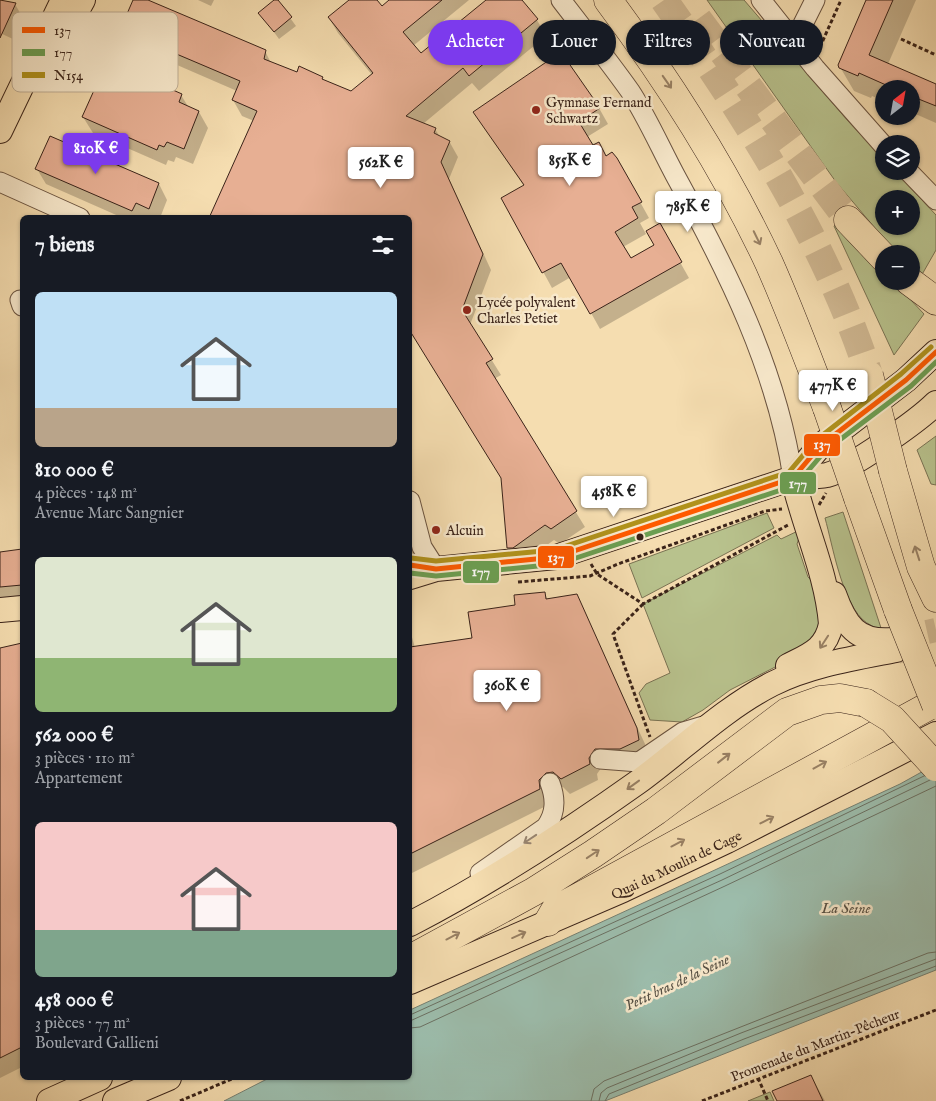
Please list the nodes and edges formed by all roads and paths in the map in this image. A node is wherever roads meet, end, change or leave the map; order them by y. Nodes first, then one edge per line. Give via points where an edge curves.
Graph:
1 (45, 0) edge
2 (63, 0) edge
3 (83, 0) edge
4 (561, 0) edge
5 (608, 0) edge
6 (761, 0) edge
7 (814, 0) edge
8 (841, 0) edge
9 (40, 12) edge
10 (57, 12) edge
11 (76, 12) edge
12 (777, 20) edge
13 (804, 20) edge
14 (901, 40) dead end
15 (823, 42) edge
16 (936, 55) edge
17 (814, 65) edge
18 (18, 92) edge
19 (0, 129) edge
20 (875, 136) edge
21 (917, 180) edge
22 (0, 182) edge
23 (936, 200) edge
24 (73, 215) edge
25 (848, 220) tunnel mouth
26 (875, 248) edge
27 (920, 289) edge
28 (936, 301) edge
29 (936, 352) edge
30 (869, 375) tunnel mouth
31 (936, 403) edge
32 (793, 478) junction
33 (412, 509) edge
34 (790, 523) dead end
35 (412, 565) edge
36 (436, 569) junction
37 (597, 574) dead end
38 (412, 576) edge
39 (936, 598) edge
40 (643, 604) junction
41 (20, 608) edge
42 (0, 610) edge
43 (936, 704) edge
44 (714, 723) junction
45 (936, 734) edge
46 (653, 744) dead end
47 (600, 759) dead end
48 (936, 767) edge
49 (550, 783) dead end
50 (416, 920) edge
51 (548, 922) junction
52 (412, 958) edge
53 (412, 981) edge
54 (936, 1010) edge
55 (758, 1078) junction
56 (79, 1080) edge
57 (96, 1080) edge
58 (164, 1080) edge
59 (229, 1080) edge
60 (50, 1101) edge
61 (115, 1101) edge
62 (180, 1101) edge
63 (702, 1101) edge
64 (768, 1101) edge

1 - 9 main road
2 - 10 main road
3 - 11 main road
4 - 32 street via 630,92 711,240 740,302 771,384 787,434
5 -> 43 highway, bridge via 681,102 727,181 768,263 827,408 898,610
6 - 12 street
7 - 13 street
8 - 15 path
14 - 16 path
17 - 20 street
18 - 19 main road
21 - 23 street
22 - 24 street
25 - 26 highway
27 - 28 highway
29 - 32 main road via 906,380 820,446
39 -> 30 highway, bridge via 921,567
31 - 32 main road via 870,452 839,470 828,475
32 - 36 main road via 556,557
32 -> 44 main road via 830,612 829,634 821,648 761,681
32 - 44 main road via 809,509 834,596 844,618 864,638 894,645 773,684
33 - 36 street via 422,547
34 - 40 path
35 - 36 main road
36 - 38 main road
37 - 40 path
40 - 46 path via 613,634
41 - 42 main road
51 -> 43 highway via 555,910
44 - 47 street via 683,732 639,762
44 -> 50 main road via 602,808 514,865
51 -> 45 main road, Quai du Moulin de Cage via 727,841
52 -> 48 highway, bridge via 534,892 593,854 656,811 787,712 821,700 840,698 866,703 892,718
49 -> 50 street via 555,803 546,827
53 -> 51 main road, Quai du Moulin de Cage
54 - 55 path, Promenade du Martin-Pêcheur
55 - 63 path, Promenade du Martin-Pêcheur
55 - 64 path
56 - 60 street
57 - 60 main road
58 - 61 main road
59 - 62 path

